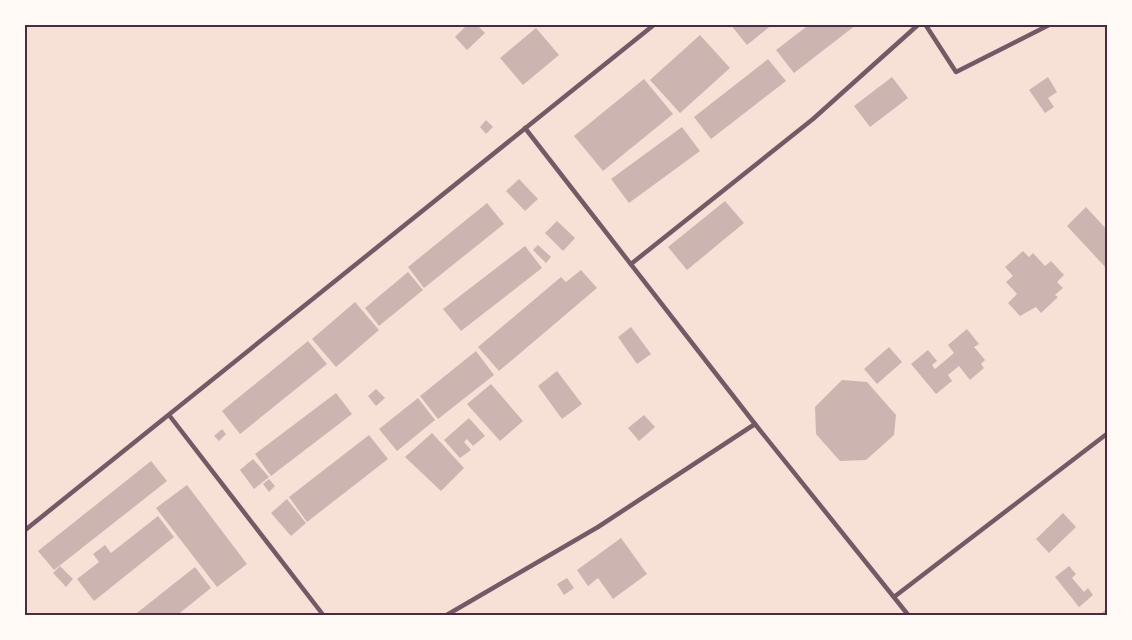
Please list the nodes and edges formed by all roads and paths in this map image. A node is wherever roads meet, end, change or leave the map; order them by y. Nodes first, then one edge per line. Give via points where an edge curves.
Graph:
1 (655, 24) edge
2 (919, 24) edge
3 (925, 24) edge
4 (1051, 24) edge
5 (525, 128) junction
6 (631, 264) junction
7 (169, 415) junction
8 (755, 424) junction
9 (1108, 433) edge
10 (24, 531) edge
11 (894, 597) junction
12 (324, 616) edge
13 (445, 616) edge
14 (909, 616) edge

1 - 5 lane
2 - 6 lane via 813,119
3 - 4 lane via 956,72
5 - 6 lane
5 - 7 lane
6 - 8 lane
7 - 10 lane
7 - 12 lane
8 - 11 lane
8 - 13 lane via 598,527
9 - 11 lane
11 - 14 lane

